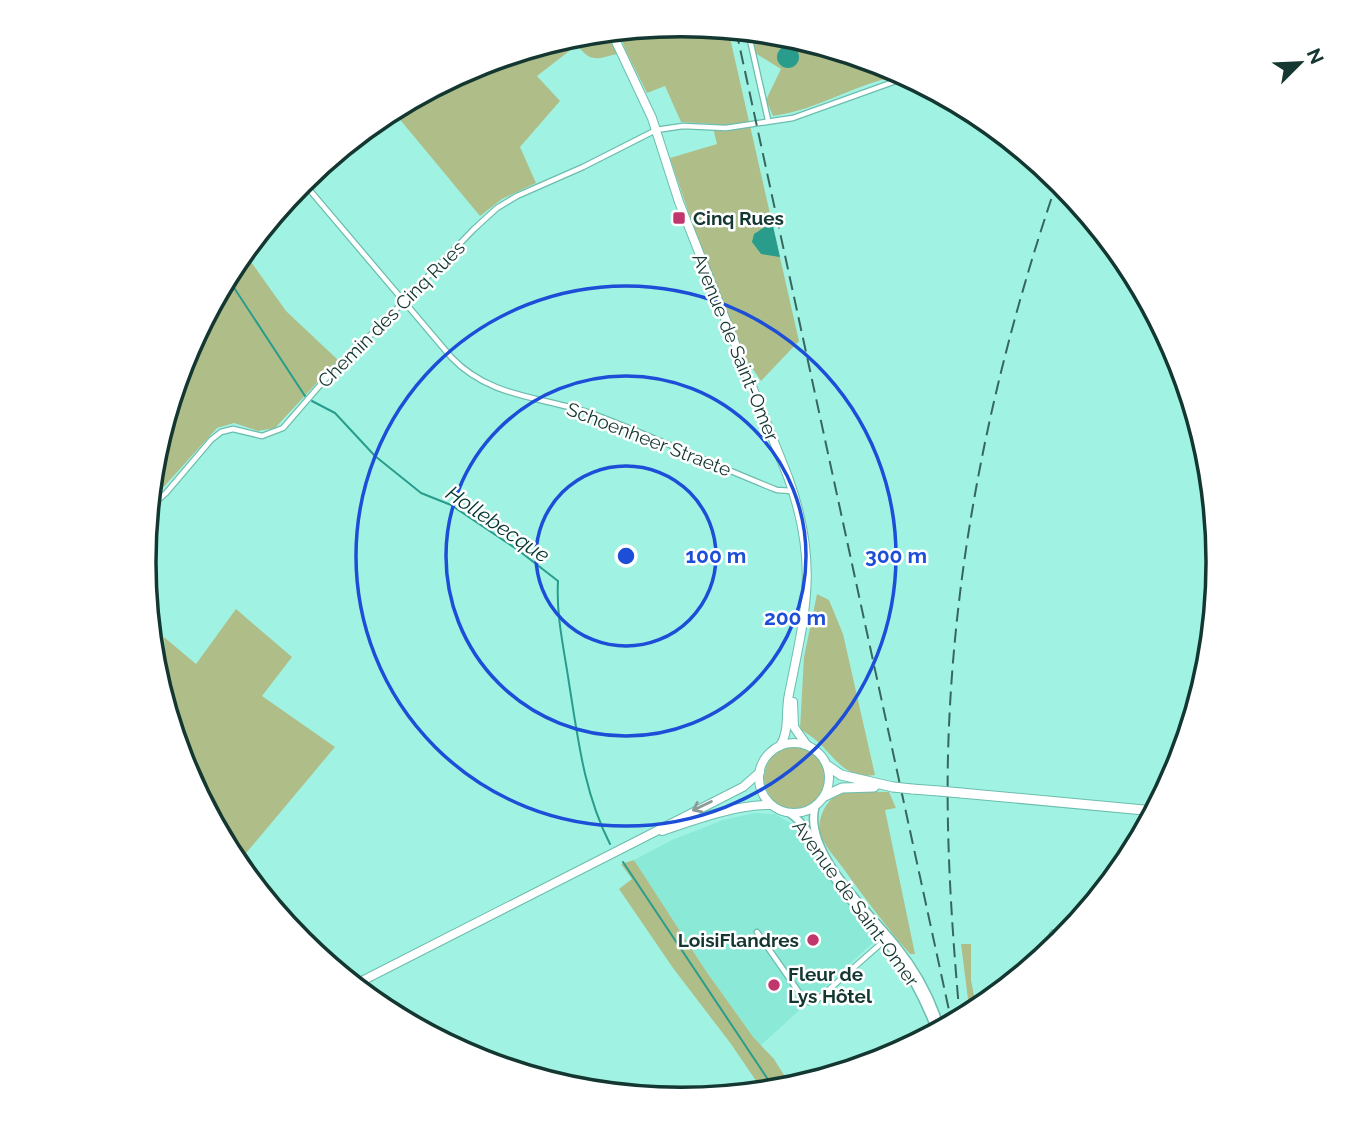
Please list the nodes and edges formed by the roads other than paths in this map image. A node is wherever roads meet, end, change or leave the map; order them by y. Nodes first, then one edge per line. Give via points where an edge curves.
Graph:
1 (616, 41) edge
2 (750, 41) edge
3 (895, 82) edge
4 (768, 120) junction
5 (656, 130) junction
6 (310, 191) edge
7 (404, 301) junction
8 (792, 491) junction
9 (160, 498) edge
10 (794, 674) junction
11 (780, 746) junction
12 (808, 746) junction
13 (828, 766) junction
14 (760, 772) junction
15 (893, 787) junction
16 (825, 796) junction
17 (771, 805) junction
18 (815, 807) junction
19 (1144, 810) edge
20 (791, 814) junction
21 (634, 842) junction
22 (757, 932) dead end
23 (887, 939) junction
24 (364, 980) edge
25 (935, 1022) edge

1 - 5 main road, Avenue de Saint-Omer
2 - 4 street
3 - 4 street, Chemin des Cinq Rues via 806,114
4 - 5 street, Chemin des Cinq Rues via 731,127
5 - 7 street, Chemin des Cinq Rues via 502,205
5 - 8 main road, Avenue de Saint-Omer via 679,202
6 - 7 street, Schoenheer Straete
7 - 8 street, Schoenheer Straete via 461,367 489,386 594,414 777,490
7 - 9 street, Chemin des Cinq Rues via 337,365 283,428 262,436 233,429 221,432
8 - 10 main road, Avenue de Saint-Omer via 804,536 807,578
10 - 11 main road, Avenue de Saint-Omer
10 - 12 main road, Avenue de Saint-Omer via 793,724
11 - 12 main road
11 - 14 main road via 766,756
12 - 13 main road
13 - 15 highway via 841,775
13 - 16 main road
14 - 17 main road via 760,788
14 -> 21 main road via 746,785
15 - 16 highway via 842,788
15 - 19 highway, bridge
16 - 18 main road
17 - 20 main road
17 - 21 main road via 698,820
18 - 20 main road
18 - 23 main road, Avenue de Saint-Omer via 813,827 822,848
20 - 23 main road, Avenue de Saint-Omer via 803,825 846,894
21 - 24 main road
22 - 23 street via 809,1002
23 - 25 main road, Avenue de Saint-Omer via 924,988

